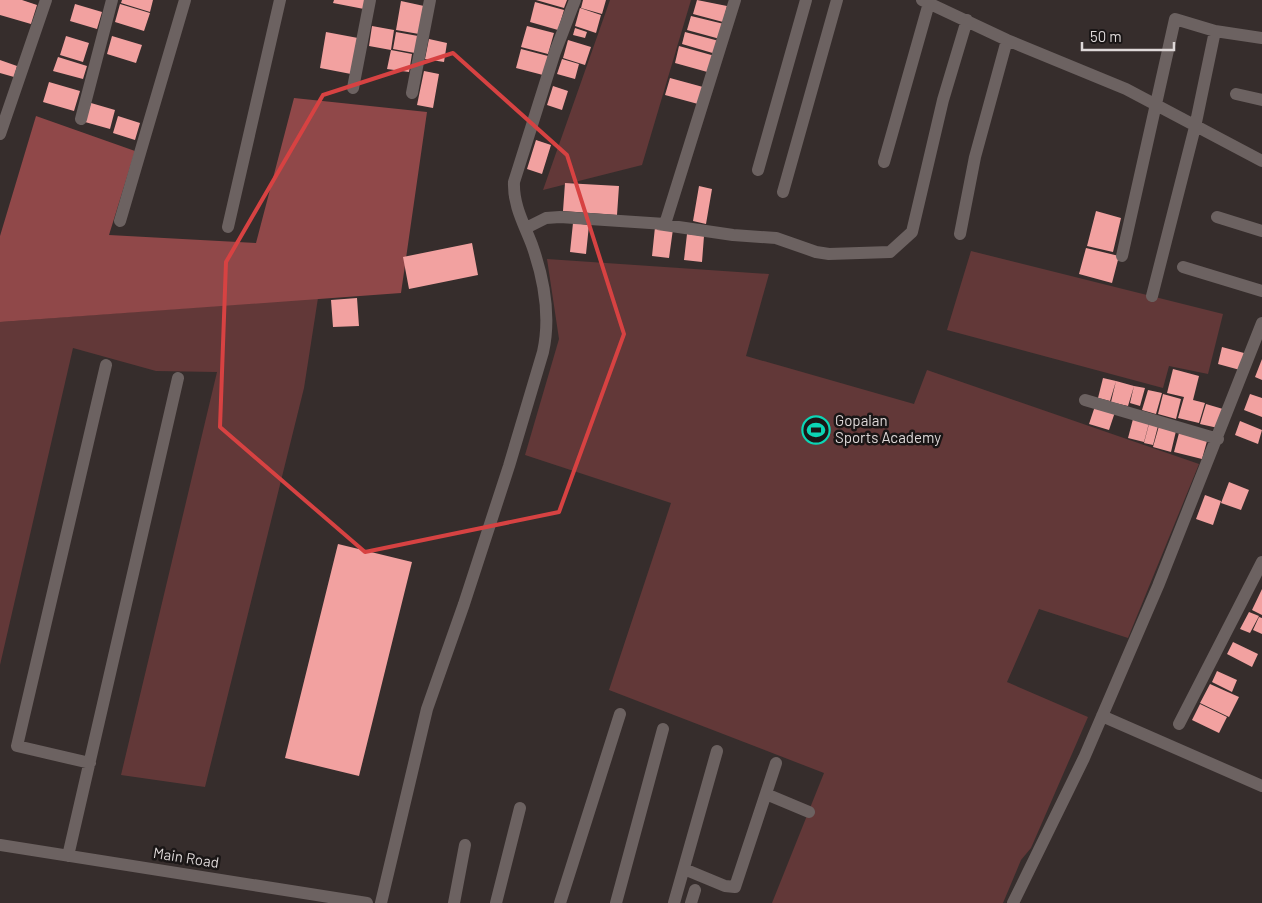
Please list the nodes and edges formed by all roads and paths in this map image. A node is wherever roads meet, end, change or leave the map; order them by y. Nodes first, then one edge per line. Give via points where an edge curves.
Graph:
1 (46, 0) edge
2 (112, 0) edge
3 (185, 0) edge
4 (280, 0) edge
5 (370, 0) edge
6 (430, 0) edge
7 (575, 0) edge
8 (735, 0) edge
9 (806, 0) edge
10 (837, 0) edge
11 (925, 1) edge
12 (967, 20) junction
13 (1215, 31) junction
14 (1262, 38) edge
15 (1007, 40) junction
16 (353, 88) dead end
17 (412, 93) dead end
18 (1236, 94) dead end
19 (1262, 100) edge
20 (1156, 104) junction
21 (3, 109) edge
22 (80, 119) dead end
23 (1195, 127) junction
24 (0, 134) edge
25 (1262, 161) edge
26 (884, 162) dead end
27 (758, 170) dead end
28 (783, 192) dead end
29 (1217, 217) dead end
30 (120, 221) dead end
31 (658, 224) junction
32 (228, 227) dead end
33 (526, 228) junction
34 (1262, 231) edge
35 (960, 234) dead end
36 (1122, 256) dead end
37 (1183, 267) dead end
38 (1262, 291) edge
39 (1152, 296) dead end
40 (1262, 323) edge
41 (106, 365) dead end
42 (178, 378) dead end
43 (1085, 400) dead end
44 (1218, 439) junction
45 (1262, 562) edge
46 (1258, 578) edge
47 (620, 714) dead end
48 (1102, 716) junction
49 (1179, 724) dead end
50 (663, 729) dead end
51 (717, 751) dead end
52 (90, 763) junction
53 (776, 763) dead end
54 (1262, 786) edge
55 (766, 794) junction
56 (520, 808) dead end
57 (809, 812) dead end
58 (0, 845) edge
59 (465, 845) dead end
60 (68, 856) junction
61 (684, 869) junction
62 (695, 890) dead end
63 (367, 903) edge
64 (381, 903) edge
65 (454, 903) edge
66 (496, 903) edge
67 (560, 903) edge
68 (616, 903) edge
69 (674, 903) edge
70 (691, 903) edge
71 (1013, 903) edge

1 - 21 street
2 - 22 street
3 - 30 street
4 - 32 street
5 - 16 street
6 - 17 street
7 - 33 street via 514,182 516,204
8 - 31 street via 665,224
9 - 27 street
10 - 28 street
11 - 12 street
11 - 26 street
12 - 15 street
12 - 31 street via 943,100 912,232 890,252 829,254 776,238
13 - 14 street
13 - 20 street via 1175,19
13 - 23 street
15 - 20 street via 1093,74
15 - 35 street via 975,158
18 - 19 street
20 - 23 street
20 - 36 street
21 - 24 street
23 - 25 street
23 - 39 street
29 - 34 street
31 - 33 street via 560,217 546,218
33 - 64 street via 546,304 545,344 510,466 427,709
37 - 38 street
40 - 44 street
41 - 52 street via 17,746
42 - 52 street
43 - 44 street
44 - 48 street
45 - 46 street
46 - 49 street
47 - 67 street
48 - 54 street
48 - 71 street
50 - 68 street
51 - 61 street
52 - 60 street
53 - 55 street
55 - 57 street
55 - 61 street via 735,887
56 - 66 street
58 - 60 street, Main Road
59 - 65 street
60 - 63 street, Main Road
61 - 69 street
62 - 70 street

